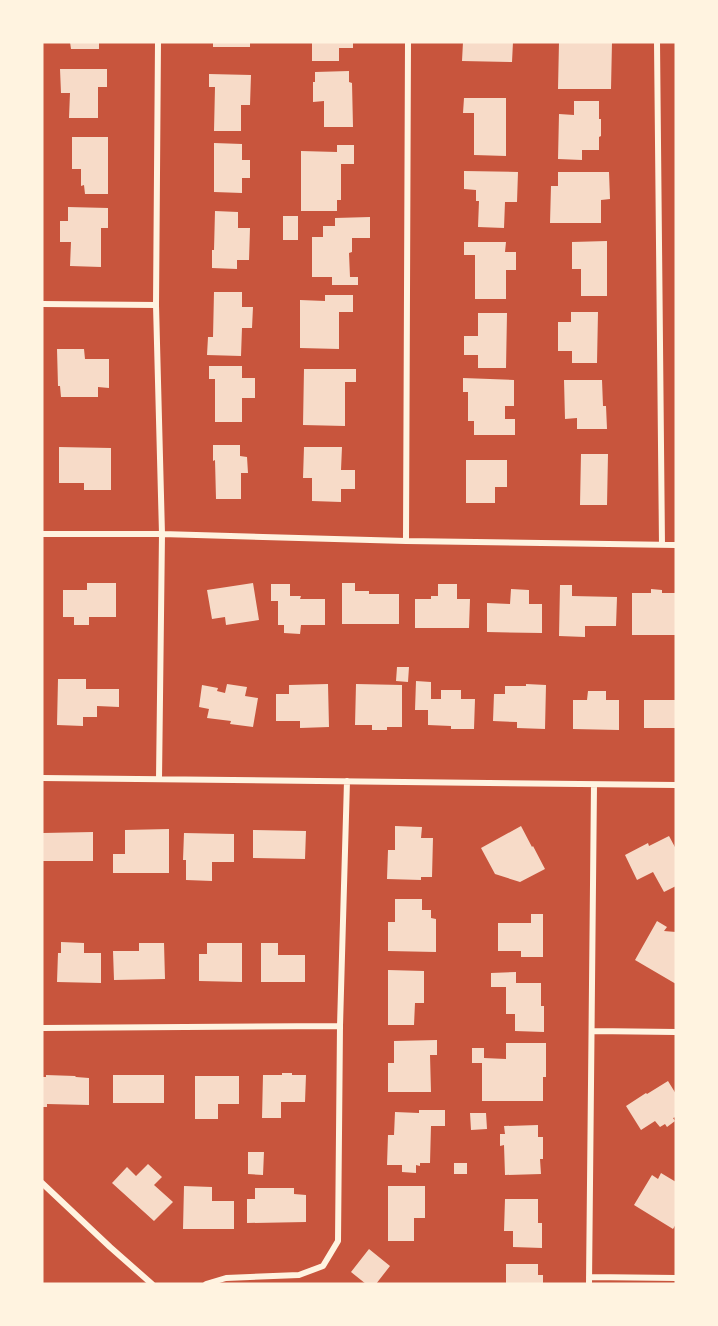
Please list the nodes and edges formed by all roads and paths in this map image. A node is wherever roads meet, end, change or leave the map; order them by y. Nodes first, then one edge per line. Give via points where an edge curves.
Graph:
1 (158, 42) edge
2 (408, 42) edge
3 (657, 42) edge
4 (42, 304) edge
5 (156, 305) junction
6 (42, 534) edge
7 (162, 534) junction
8 (406, 541) junction
9 (662, 545) junction
10 (676, 545) edge
11 (42, 778) edge
12 (159, 778) junction
13 (347, 781) junction
14 (594, 785) junction
15 (676, 786) edge
16 (340, 1026) junction
17 (42, 1028) edge
18 (592, 1031) junction
19 (676, 1032) edge
20 (42, 1183) edge
21 (676, 1278) edge
22 (589, 1281) edge
23 (152, 1284) edge
24 (206, 1284) edge

1 - 5 street
2 - 8 street
3 - 9 street
4 - 5 street
5 - 7 street
6 - 7 street
7 - 8 street
7 - 12 street
8 - 9 street
9 - 10 street
11 - 12 street
12 - 13 street
13 - 14 street
13 - 16 street
14 - 15 street
14 - 18 street
16 - 17 street
16 - 24 street via 338,1241 323,1266 299,1275 226,1278
18 - 19 street
18 - 22 street
20 - 23 street
21 - 22 street

